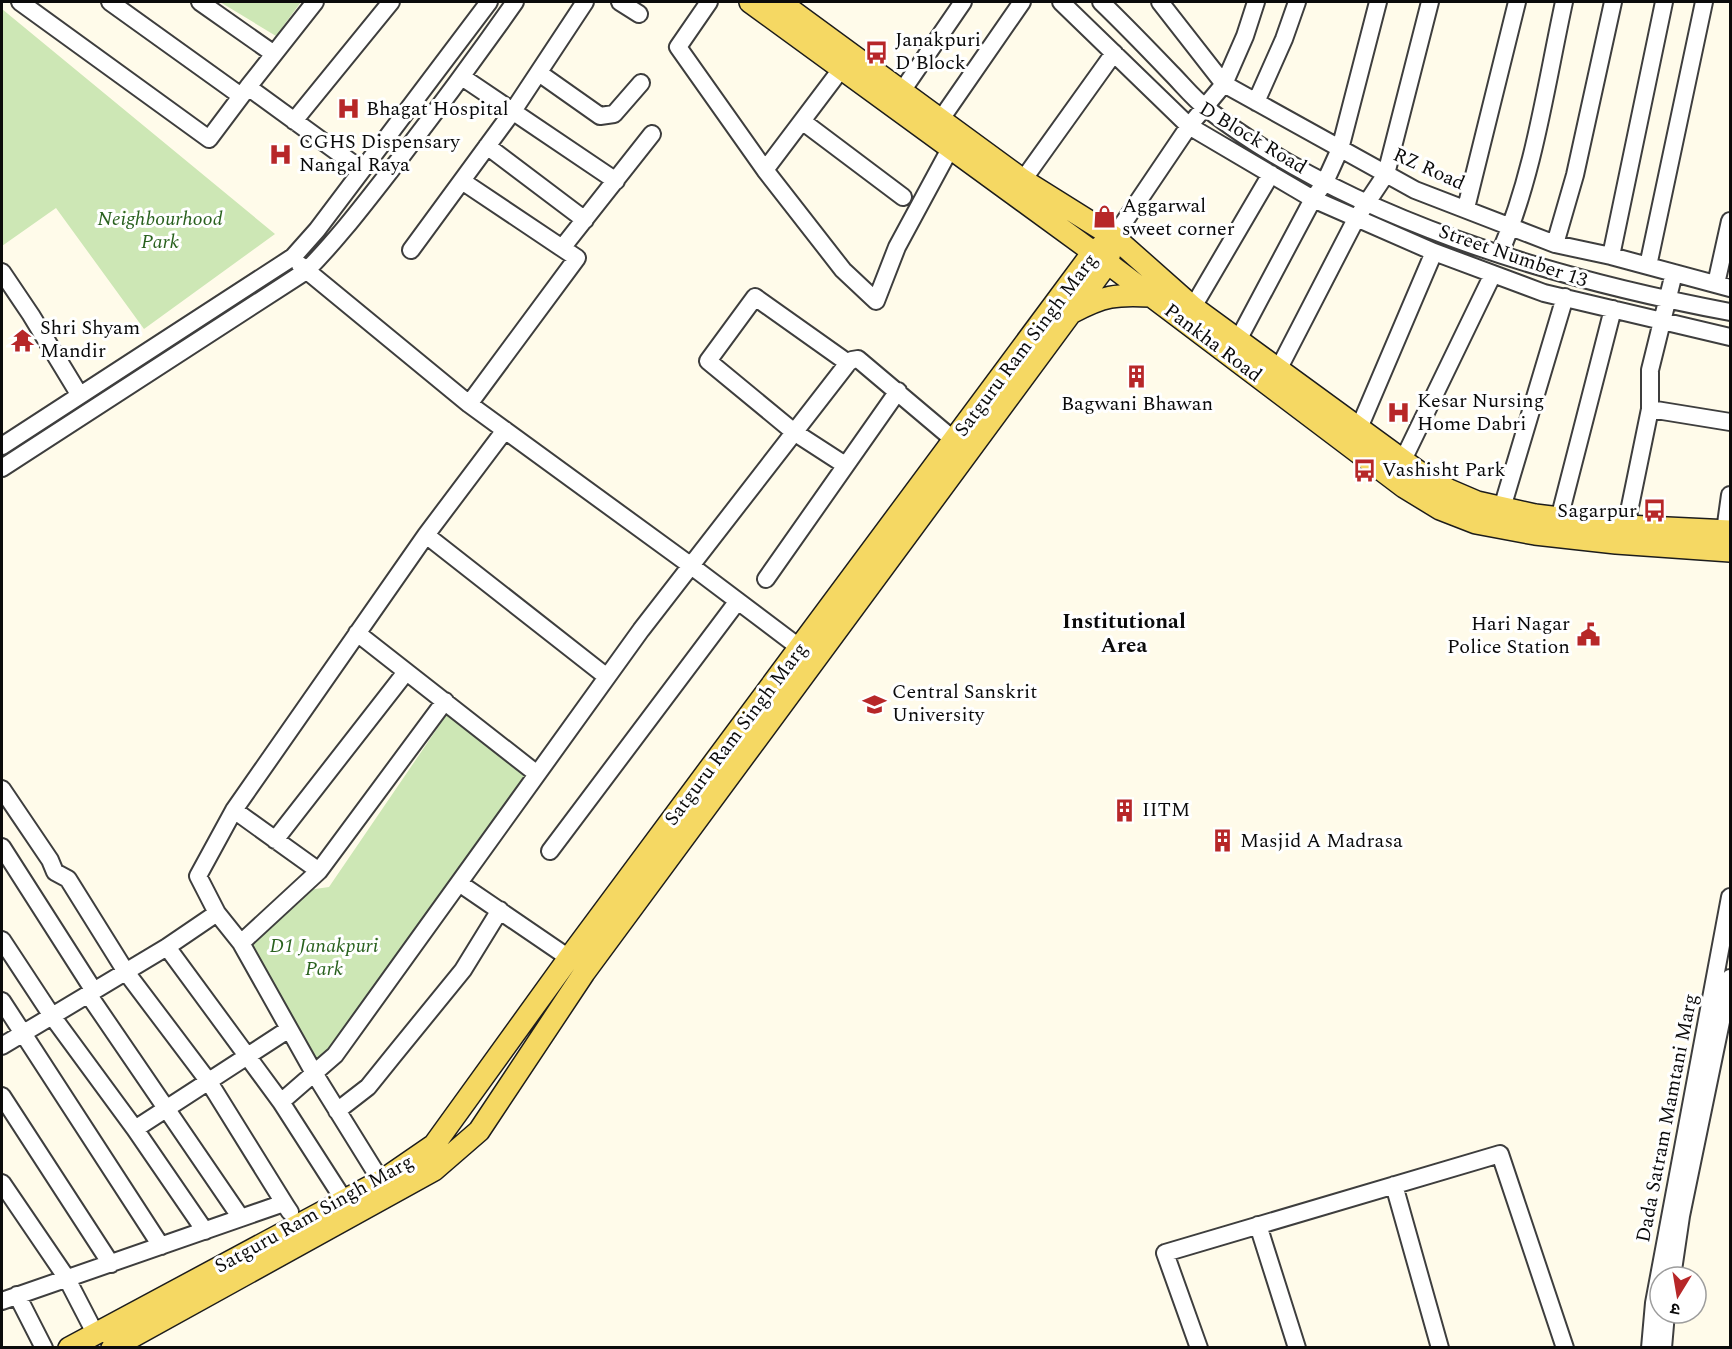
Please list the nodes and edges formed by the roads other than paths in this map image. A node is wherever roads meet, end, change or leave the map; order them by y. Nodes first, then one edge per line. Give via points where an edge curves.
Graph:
1 (20, 2) edge
2 (110, 2) edge
3 (200, 2) edge
4 (315, 2) edge
5 (391, 2) edge
6 (489, 2) edge
7 (515, 2) edge
8 (585, 2) edge
9 (620, 2) edge
10 (709, 2) edge
11 (750, 2) edge
12 (780, 2) edge
13 (963, 2) edge
14 (1022, 2) edge
15 (1061, 2) edge
16 (1101, 2) edge
17 (1160, 2) edge
18 (1256, 2) edge
19 (1297, 2) edge
20 (1378, 2) edge
21 (1430, 2) edge
22 (1517, 2) edge
23 (1564, 2) edge
24 (1613, 2) edge
25 (1664, 2) edge
26 (1704, 2) edge
27 (639, 14) dead end
28 (1114, 53) junction
29 (274, 54) junction
30 (842, 68) junction
31 (539, 73) junction
32 (462, 77) junction
33 (641, 83) dead end
34 (1224, 84) junction
35 (902, 91) junction
36 (244, 92) junction
37 (1256, 102) junction
38 (1206, 107) junction
39 (513, 111) junction
40 (941, 119) junction
41 (294, 121) junction
42 (802, 121) junction
43 (1189, 126) junction
44 (652, 134) dead end
45 (488, 146) junction
46 (951, 147) junction
47 (1340, 149) junction
48 (362, 170) junction
49 (765, 170) junction
50 (1271, 174) junction
51 (1386, 174) junction
52 (1023, 180) junction
53 (462, 181) junction
54 (616, 181) junction
55 (1325, 182) junction
56 (903, 197) dead end
57 (1313, 199) junction
58 (1368, 204) junction
59 (1466, 208) junction
60 (1356, 219) junction
61 (585, 220) junction
62 (1731, 221) edge
63 (1512, 226) junction
64 (1068, 234) junction
65 (1114, 237) junction
66 (1555, 244) junction
67 (562, 248) junction
68 (411, 250) dead end
69 (1434, 252) junction
70 (1500, 253) junction
71 (1611, 256) junction
72 (293, 257) junction
73 (1100, 258) junction
74 (1648, 266) junction
75 (306, 271) junction
76 (2, 272) edge
77 (1674, 273) junction
78 (1493, 274) junction
79 (1068, 285) junction
80 (1723, 286) edge
81 (1150, 296) junction
82 (1565, 297) junction
83 (1668, 300) junction
84 (1193, 307) junction
85 (1613, 309) junction
86 (1731, 312) edge
87 (1071, 313) junction
88 (1661, 321) junction
89 (1731, 338) edge
90 (1238, 340) junction
91 (848, 363) junction
92 (1278, 370) junction
93 (898, 391) junction
94 (79, 394) junction
95 (469, 404) junction
96 (1650, 409) junction
97 (1731, 422) edge
98 (1359, 428) junction
99 (505, 430) junction
100 (794, 432) junction
101 (954, 440) junction
102 (2, 446) edge
103 (1403, 460) junction
104 (845, 465) junction
105 (2, 468) edge
106 (1731, 495) edge
107 (1502, 508) junction
108 (1558, 519) junction
109 (1626, 526) junction
110 (426, 535) junction
111 (1729, 537) edge
112 (690, 565) junction
113 (766, 579) dead end
114 (737, 602) junction
115 (357, 633) junction
116 (808, 654) junction
117 (406, 672) junction
118 (606, 677) junction
119 (445, 701) junction
120 (537, 774) junction
121 (2, 789) edge
122 (234, 810) junction
123 (275, 840) junction
124 (2, 847) edge
125 (550, 850) dead end
126 (319, 871) junction
127 (459, 883) junction
128 (1731, 897) edge
129 (500, 910) junction
130 (217, 913) junction
131 (2, 940) edge
132 (241, 943) junction
133 (167, 947) junction
134 (569, 958) junction
135 (126, 972) junction
136 (1730, 986) edge
137 (91, 993) junction
138 (2, 1001) edge
139 (52, 1016) junction
140 (289, 1029) junction
141 (22, 1034) junction
142 (2, 1046) edge
143 (247, 1057) junction
144 (314, 1073) junction
145 (209, 1082) junction
146 (2, 1096) edge
147 (281, 1102) junction
148 (166, 1109) junction
149 (337, 1111) junction
150 (135, 1129) junction
151 (381, 1180) junction
152 (2, 1184) edge
153 (1394, 1185) junction
154 (344, 1200) junction
155 (286, 1206) junction
156 (241, 1218) junction
157 (298, 1225) junction
158 (1258, 1225) junction
159 (205, 1231) junction
160 (161, 1246) junction
161 (111, 1264) junction
162 (1674, 1265) edge
163 (66, 1277) junction
164 (9, 1298) edge
165 (1665, 1325) edge
166 (95, 1333) junction
167 (44, 1347) edge
168 (69, 1347) edge
169 (112, 1347) edge
170 (1199, 1347) edge
171 (1297, 1347) edge
172 (1440, 1347) edge
173 (1565, 1347) edge
174 (1650, 1347) edge
175 (1664, 1347) edge

1 - 36 street via 209,139
2 - 36 street
3 - 29 street
4 - 29 street
5 - 41 street
6 - 48 street
7 - 32 street
8 - 31 street
9 - 27 street
10 - 49 street via 678,47
11 - 30 main road, Pankha Road
12 - 35 main road, Pankha Road
13 - 35 street
14 - 40 street
15 - 28 street, D Block Road
16 - 38 street
17 - 34 street, RZ Road
18 - 34 street
19 - 37 street
20 - 47 street
21 - 51 street
22 - 59 street
23 - 63 street
24 - 66 street via 1575,175
25 - 71 street
26 - 74 street
28 - 43 street, D Block Road
28 - 52 street
29 - 36 street
30 - 42 street
30 - 46 main road, Pankha Road
31 - 33 street via 600,116 614,114
31 - 39 street
32 - 39 street
32 - 75 street via 338,239
34 - 37 street, RZ Road
34 - 38 street
35 - 40 main road, Pankha Road
36 - 41 street
37 - 47 street, RZ Road
38 - 43 street
38 - 55 street via 1264,148
39 - 45 street
39 - 54 street
40 - 52 main road, Pankha Road
41 - 48 street
42 - 49 street
42 - 56 street
43 - 50 street, D Block Road
43 - 65 street
44 - 54 street
45 - 53 street
45 - 61 street
46 - 49 street via 897,247 876,301 843,270
46 - 64 main road, Pankha Road
47 - 51 street, RZ Road
47 - 55 street
48 - 72 street
50 - 57 street, D Block Road
50 - 84 street
51 - 58 street
51 - 59 street, RZ Road via 1415,190
52 - 65 main road, Pankha Road
53 - 67 street
53 - 68 street
54 - 61 street
55 - 57 street
55 - 58 street
57 - 60 street, D Block Road
57 - 90 street
58 - 60 street
58 - 70 street
59 - 63 street, RZ Road
60 - 69 street, Street Number 13
60 - 92 street
61 - 67 street
62 - 80 street
63 - 66 street, RZ Road
63 - 70 street
64 - 73 main road, Pankha Road
64 - 79 main road via 1075,254
65 - 73 main road, Satguru Ram Singh Marg
65 - 84 main road, Pankha Road
66 - 71 street, RZ Road
67 - 95 street via 577,258
69 - 78 street, Street Number 13
69 - 98 street
70 - 83 street
71 - 74 street, RZ Road
72 - 75 street
72 - 94 street
73 - 79 main road, Satguru Ram Singh Marg
73 - 81 main road, Pankha Road
73 - 87 main road, Satguru Ram Singh Marg
74 - 77 street, RZ Road
75 - 95 street
75 - 105 street
76 - 94 street
77 - 80 street, RZ Road
77 - 83 street
78 - 82 street, Street Number 13
78 - 103 street
79 - 101 main road, Satguru Ram Singh Marg
81 - 87 main road via 1119,294
81 - 111 main road, Pankha Road via 1404,487 1440,509 1476,523 1535,534 1647,546
82 - 85 street, Street Number 13
82 - 107 street
83 - 86 street
83 - 88 street
84 - 90 main road, Pankha Road
85 - 88 street, Street Number 13
85 - 108 street
87 - 116 main road, Satguru Ram Singh Marg
88 - 89 street, Street Number 13
88 - 96 street via 1650,370
90 - 92 main road, Pankha Road
91 - 93 street via 858,359
91 - 100 street
91 - 100 street via 754,297 708,362
92 - 98 main road, Pankha Road
93 - 101 street
93 - 104 street
94 - 102 street
95 - 99 street
96 - 97 street
96 - 109 street
98 - 103 main road, Pankha Road
99 - 110 street
99 - 112 street
100 - 104 street
100 - 112 street
101 - 116 main road, Satguru Ram Singh Marg
103 - 107 main road, Pankha Road via 1449,490
104 - 113 street
106 - 111 street
107 - 108 main road, Pankha Road
108 - 109 main road, Pankha Road
109 - 111 main road, Pankha Road
110 - 115 street
110 - 118 street
112 - 114 street
112 - 118 street
114 - 116 street
114 - 125 street
115 - 117 street
115 - 122 street
116 - 134 main road, Satguru Ram Singh Marg
116 - 169 main road, Satguru Ram Singh Marg via 584,973 479,1131 434,1170
117 - 119 street
117 - 123 street
118 - 120 street
119 - 120 street
119 - 126 street
120 - 127 street
121 - 135 street via 55,872 68,879
122 - 123 street
122 - 130 street via 198,876
123 - 126 street
124 - 137 street
126 - 132 street
127 - 129 street
127 - 144 street via 335,1055
128 - 174 street, Dada Satram Mamtani Marg via 1654,1303
129 - 134 street
129 - 149 street via 463,970 368,1087
130 - 132 street
130 - 133 street
131 - 139 street
132 - 140 street
133 - 135 street
133 - 143 street
134 - 151 main road, Satguru Ram Singh Marg via 434,1145
135 - 137 street
135 - 145 street
136 - 162 street, Dada Satram Mamtani Marg
137 - 139 street
137 - 148 street
138 - 141 street
139 - 141 street
139 - 150 street
140 - 143 street
140 - 144 street
141 - 142 street
141 - 160 street
143 - 145 street
143 - 147 street
144 - 147 street
144 - 149 street
145 - 148 street
145 - 155 street
146 - 161 street
147 - 154 street
148 - 150 street
148 - 156 street
149 - 151 street
150 - 159 street
151 - 154 main road, Satguru Ram Singh Marg
152 - 163 street
153 - 158 street
153 - 172 street
153 - 173 street via 1500,1154
154 - 157 main road, Satguru Ram Singh Marg
155 - 156 street via 281,1204
155 - 157 street
156 - 159 street
157 - 166 main road, Satguru Ram Singh Marg
158 - 170 street via 1165,1253
158 - 171 street
159 - 160 street
160 - 161 street
161 - 163 street
163 - 164 street
163 - 166 street
164 - 167 street
165 - 175 street
166 - 168 main road, Satguru Ram Singh Marg

